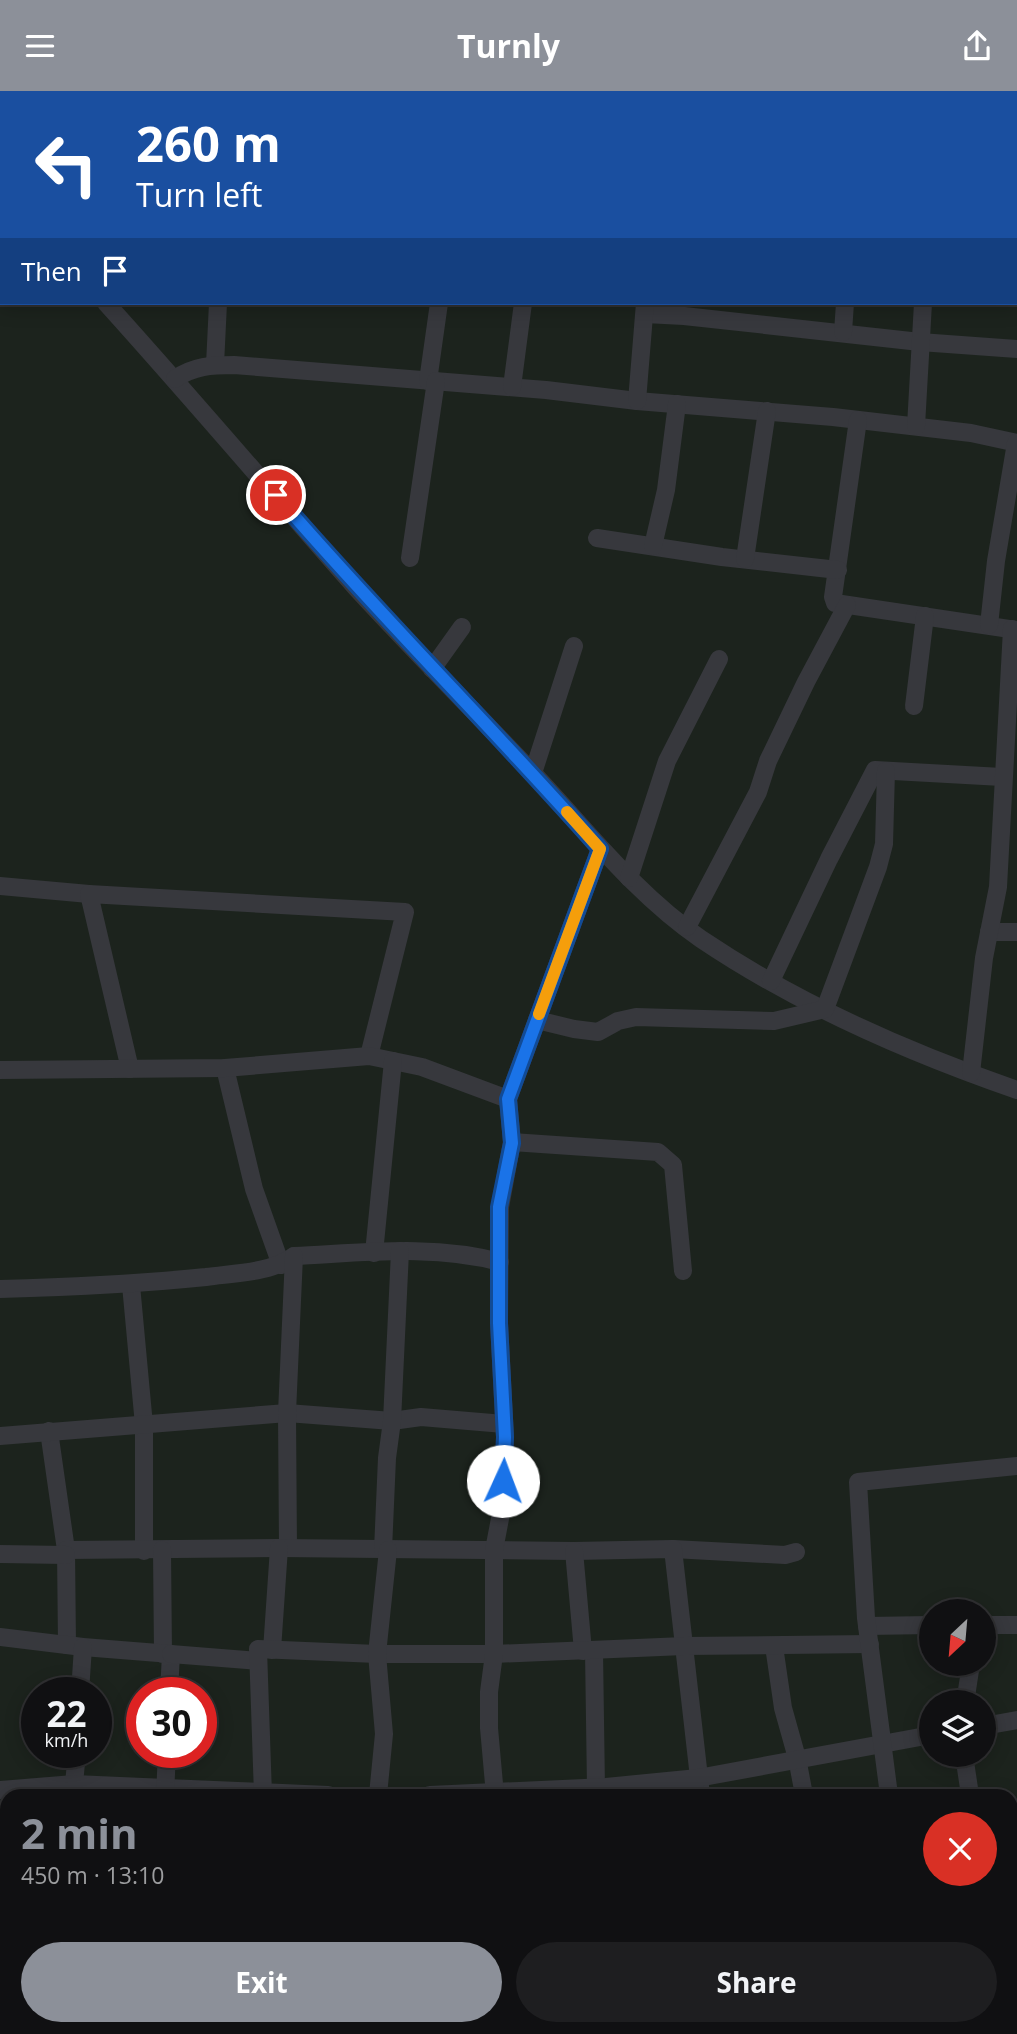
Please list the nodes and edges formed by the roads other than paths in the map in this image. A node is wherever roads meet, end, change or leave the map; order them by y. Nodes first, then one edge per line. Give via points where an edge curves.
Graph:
1 (108, 305) edge
2 (218, 305) edge
3 (439, 305) edge
4 (523, 305) edge
5 (845, 305) edge
6 (923, 305) edge
7 (645, 309) edge
8 (843, 332) junction
9 (920, 342) junction
10 (1017, 349) edge
11 (215, 365) junction
12 (175, 379) junction
13 (432, 381) junction
14 (512, 387) junction
15 (637, 401) junction
16 (677, 404) junction
17 (767, 411) junction
18 (858, 420) junction
19 (916, 426) junction
20 (1016, 443) edge
21 (597, 538) dead end
22 (653, 546) junction
23 (410, 558) dead end
24 (745, 559) junction
25 (838, 570) junction
26 (847, 605) junction
27 (925, 616) junction
28 (989, 625) junction
29 (462, 627) dead end
30 (1014, 629) edge
31 (574, 646) dead end
32 (719, 659) dead end
33 (432, 669) junction
34 (914, 706) dead end
35 (1007, 768) edge
36 (886, 771) junction
37 (533, 773) junction
38 (600, 849) junction
39 (629, 878) junction
40 (0, 886) edge
41 (89, 894) junction
42 (687, 927) junction
43 (989, 932) junction
44 (1017, 932) edge
45 (771, 981) junction
46 (825, 1009) junction
47 (537, 1020) junction
48 (369, 1056) junction
49 (393, 1061) junction
50 (225, 1068) junction
51 (131, 1069) junction
52 (0, 1070) edge
53 (971, 1073) junction
54 (1017, 1090) edge
55 (508, 1099) junction
56 (512, 1143) junction
57 (400, 1251) junction
58 (374, 1252) junction
59 (288, 1261) junction
60 (500, 1262) junction
61 (683, 1271) dead end
62 (131, 1285) junction
63 (0, 1289) edge
64 (287, 1413) junction
65 (393, 1421) junction
66 (504, 1424) junction
67 (144, 1425) junction
68 (49, 1431) junction
69 (0, 1436) edge
70 (1017, 1466) edge
71 (284, 1548) junction
72 (673, 1549) junction
73 (386, 1550) junction
74 (494, 1550) junction
75 (153, 1551) junction
76 (575, 1551) junction
77 (796, 1552) dead end
78 (66, 1553) junction
79 (0, 1554) edge
80 (996, 1625) edge
81 (1017, 1625) edge
82 (919, 1627) edge
83 (868, 1635) junction
84 (0, 1637) edge
85 (75, 1646) junction
86 (684, 1646) junction
87 (774, 1646) junction
88 (272, 1650) junction
89 (589, 1651) junction
90 (167, 1654) junction
91 (377, 1654) junction
92 (494, 1654) junction
93 (258, 1661) junction
94 (78, 1677) edge
95 (168, 1677) edge
96 (1017, 1720) edge
97 (996, 1724) edge
98 (919, 1736) edge
99 (884, 1742) junction
100 (797, 1758) junction
101 (966, 1767) edge
102 (75, 1768) edge
103 (166, 1768) edge
104 (74, 1784) junction
105 (700, 1787) edge
106 (50, 1789) edge
107 (139, 1789) edge
108 (165, 1789) edge
109 (263, 1789) edge
110 (379, 1789) edge
111 (494, 1789) edge
112 (603, 1789) edge
113 (635, 1789) edge
114 (803, 1789) edge
115 (889, 1789) edge
116 (969, 1789) edge

1 - 12 street
2 - 11 street
3 - 13 street
4 - 14 street
5 - 8 street
6 - 9 street
7 - 8 street
7 - 15 street
8 - 9 street
9 - 10 street
9 - 19 street
11 - 12 street via 187,370
11 - 13 street
12 - 33 street
13 - 14 street
13 - 23 street
14 - 15 street
15 - 16 street
16 - 17 street
16 - 22 street
17 - 18 street
17 - 24 street
18 - 19 street
18 - 25 street
19 - 20 street
20 - 28 street
21 - 22 street
22 - 24 street
24 - 25 street
25 - 26 street via 835,603
26 - 27 street
26 - 42 street via 768,761 758,792
27 - 28 street
27 - 34 street
28 - 30 street
29 - 33 street
30 - 35 street
31 - 37 street
32 - 39 street via 667,761
33 - 37 street
35 - 36 street
35 - 43 street via 998,887
36 - 45 street via 875,770
36 - 46 street via 884,844
37 - 38 street
38 - 39 street
38 - 47 street
39 - 42 street
40 - 41 street
41 - 48 street via 405,912
41 - 51 street
42 - 45 street
43 - 44 street
43 - 53 street
45 - 46 street
46 - 47 street via 774,1021 636,1017 598,1032
46 - 53 street
47 - 55 street
48 - 49 street
48 - 50 street
49 - 55 street
49 - 58 street
50 - 51 street
50 - 59 street via 254,1189
51 - 52 street
53 - 54 street
55 - 56 street
56 - 60 street via 499,1207
56 - 61 street via 658,1152 673,1165
57 - 58 street
57 - 60 street via 476,1255
57 - 65 street
58 - 59 street
59 - 62 street via 238,1273
59 - 64 street
60 - 66 street
62 - 63 street
62 - 67 street
64 - 65 street
64 - 67 street
64 - 71 street
65 - 66 street via 421,1417
65 - 73 street via 387,1458
66 - 74 street via 503,1503
67 - 68 street
67 - 75 street
68 - 69 street
68 - 78 street
70 - 83 street via 858,1482
71 - 73 street
71 - 75 street
71 - 88 street
72 - 76 street
72 - 77 street
72 - 86 street
73 - 74 street
73 - 91 street
74 - 76 street
74 - 92 street
75 - 78 street
75 - 90 street
76 - 89 street
78 - 79 street
78 - 85 street
80 - 81 street
82 - 83 street
83 - 87 street
83 - 99 street
84 - 85 street
85 - 90 street
85 - 94 street
86 - 87 street
86 - 89 street
86 - 105 street
87 - 100 street
88 - 91 street
88 - 93 street via 258,1649
89 - 92 street
89 - 112 street
90 - 93 street
90 - 95 street
91 - 92 street
91 - 110 street via 384,1734
92 - 111 street via 489,1692
93 - 109 street
96 - 97 street
98 - 99 street
99 - 100 street
99 - 115 street
100 - 105 street
100 - 114 street
101 - 116 street
102 - 104 street
103 - 108 street
104 - 106 street
104 - 107 street
105 - 113 street

